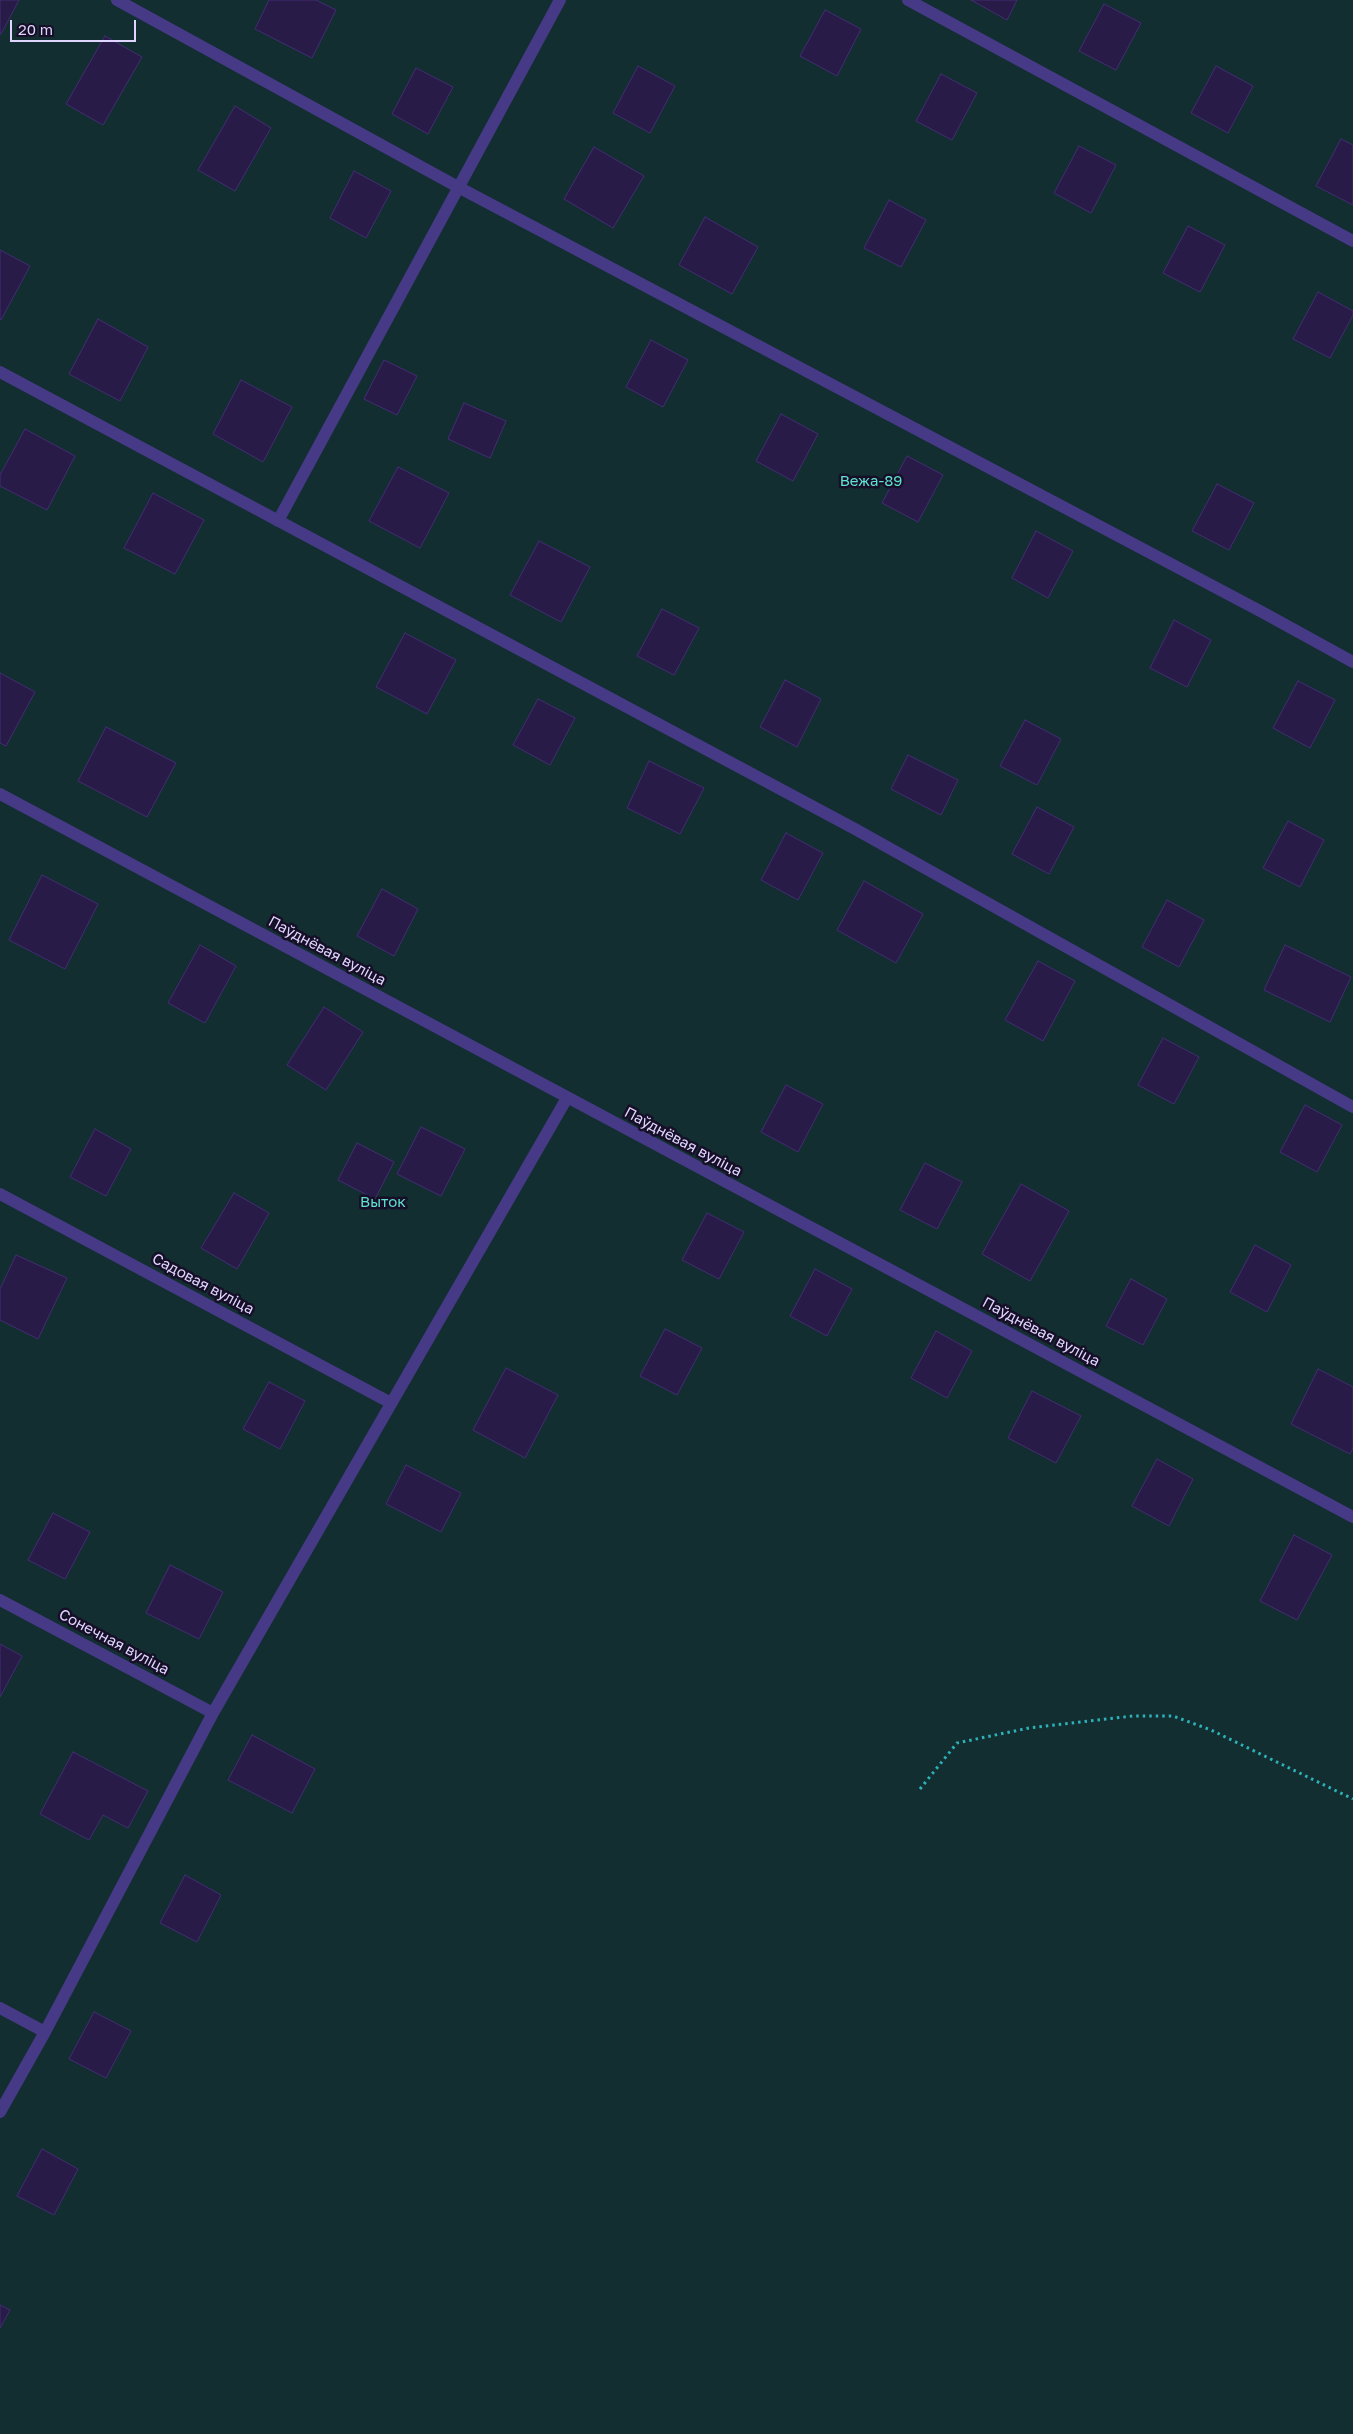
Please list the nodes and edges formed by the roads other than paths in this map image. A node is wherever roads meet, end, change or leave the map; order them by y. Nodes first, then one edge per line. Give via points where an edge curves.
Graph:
1 (117, 0) edge
2 (560, 0) edge
3 (908, 0) edge
4 (458, 187) junction
5 (1353, 241) edge
6 (0, 372) edge
7 (278, 521) junction
8 (1353, 662) edge
9 (0, 794) edge
10 (567, 1098) junction
11 (1353, 1107) edge
12 (0, 1194) edge
13 (392, 1403) junction
14 (1353, 1516) edge
15 (0, 1600) edge
16 (213, 1713) junction
17 (0, 2008) edge
18 (45, 2032) junction
19 (0, 2112) edge

1 - 4 street
2 - 4 street
3 - 5 street
4 - 7 street
4 - 8 street
6 - 7 street
7 - 11 street via 855,829
9 - 10 street, Паўднёвая вуліца
10 - 13 street
10 - 14 street, Паўднёвая вуліца
12 - 13 street, Садовая вуліца
13 - 16 street
15 - 16 street, Сонечная вуліца
16 - 18 street
17 - 18 street
18 - 19 street

